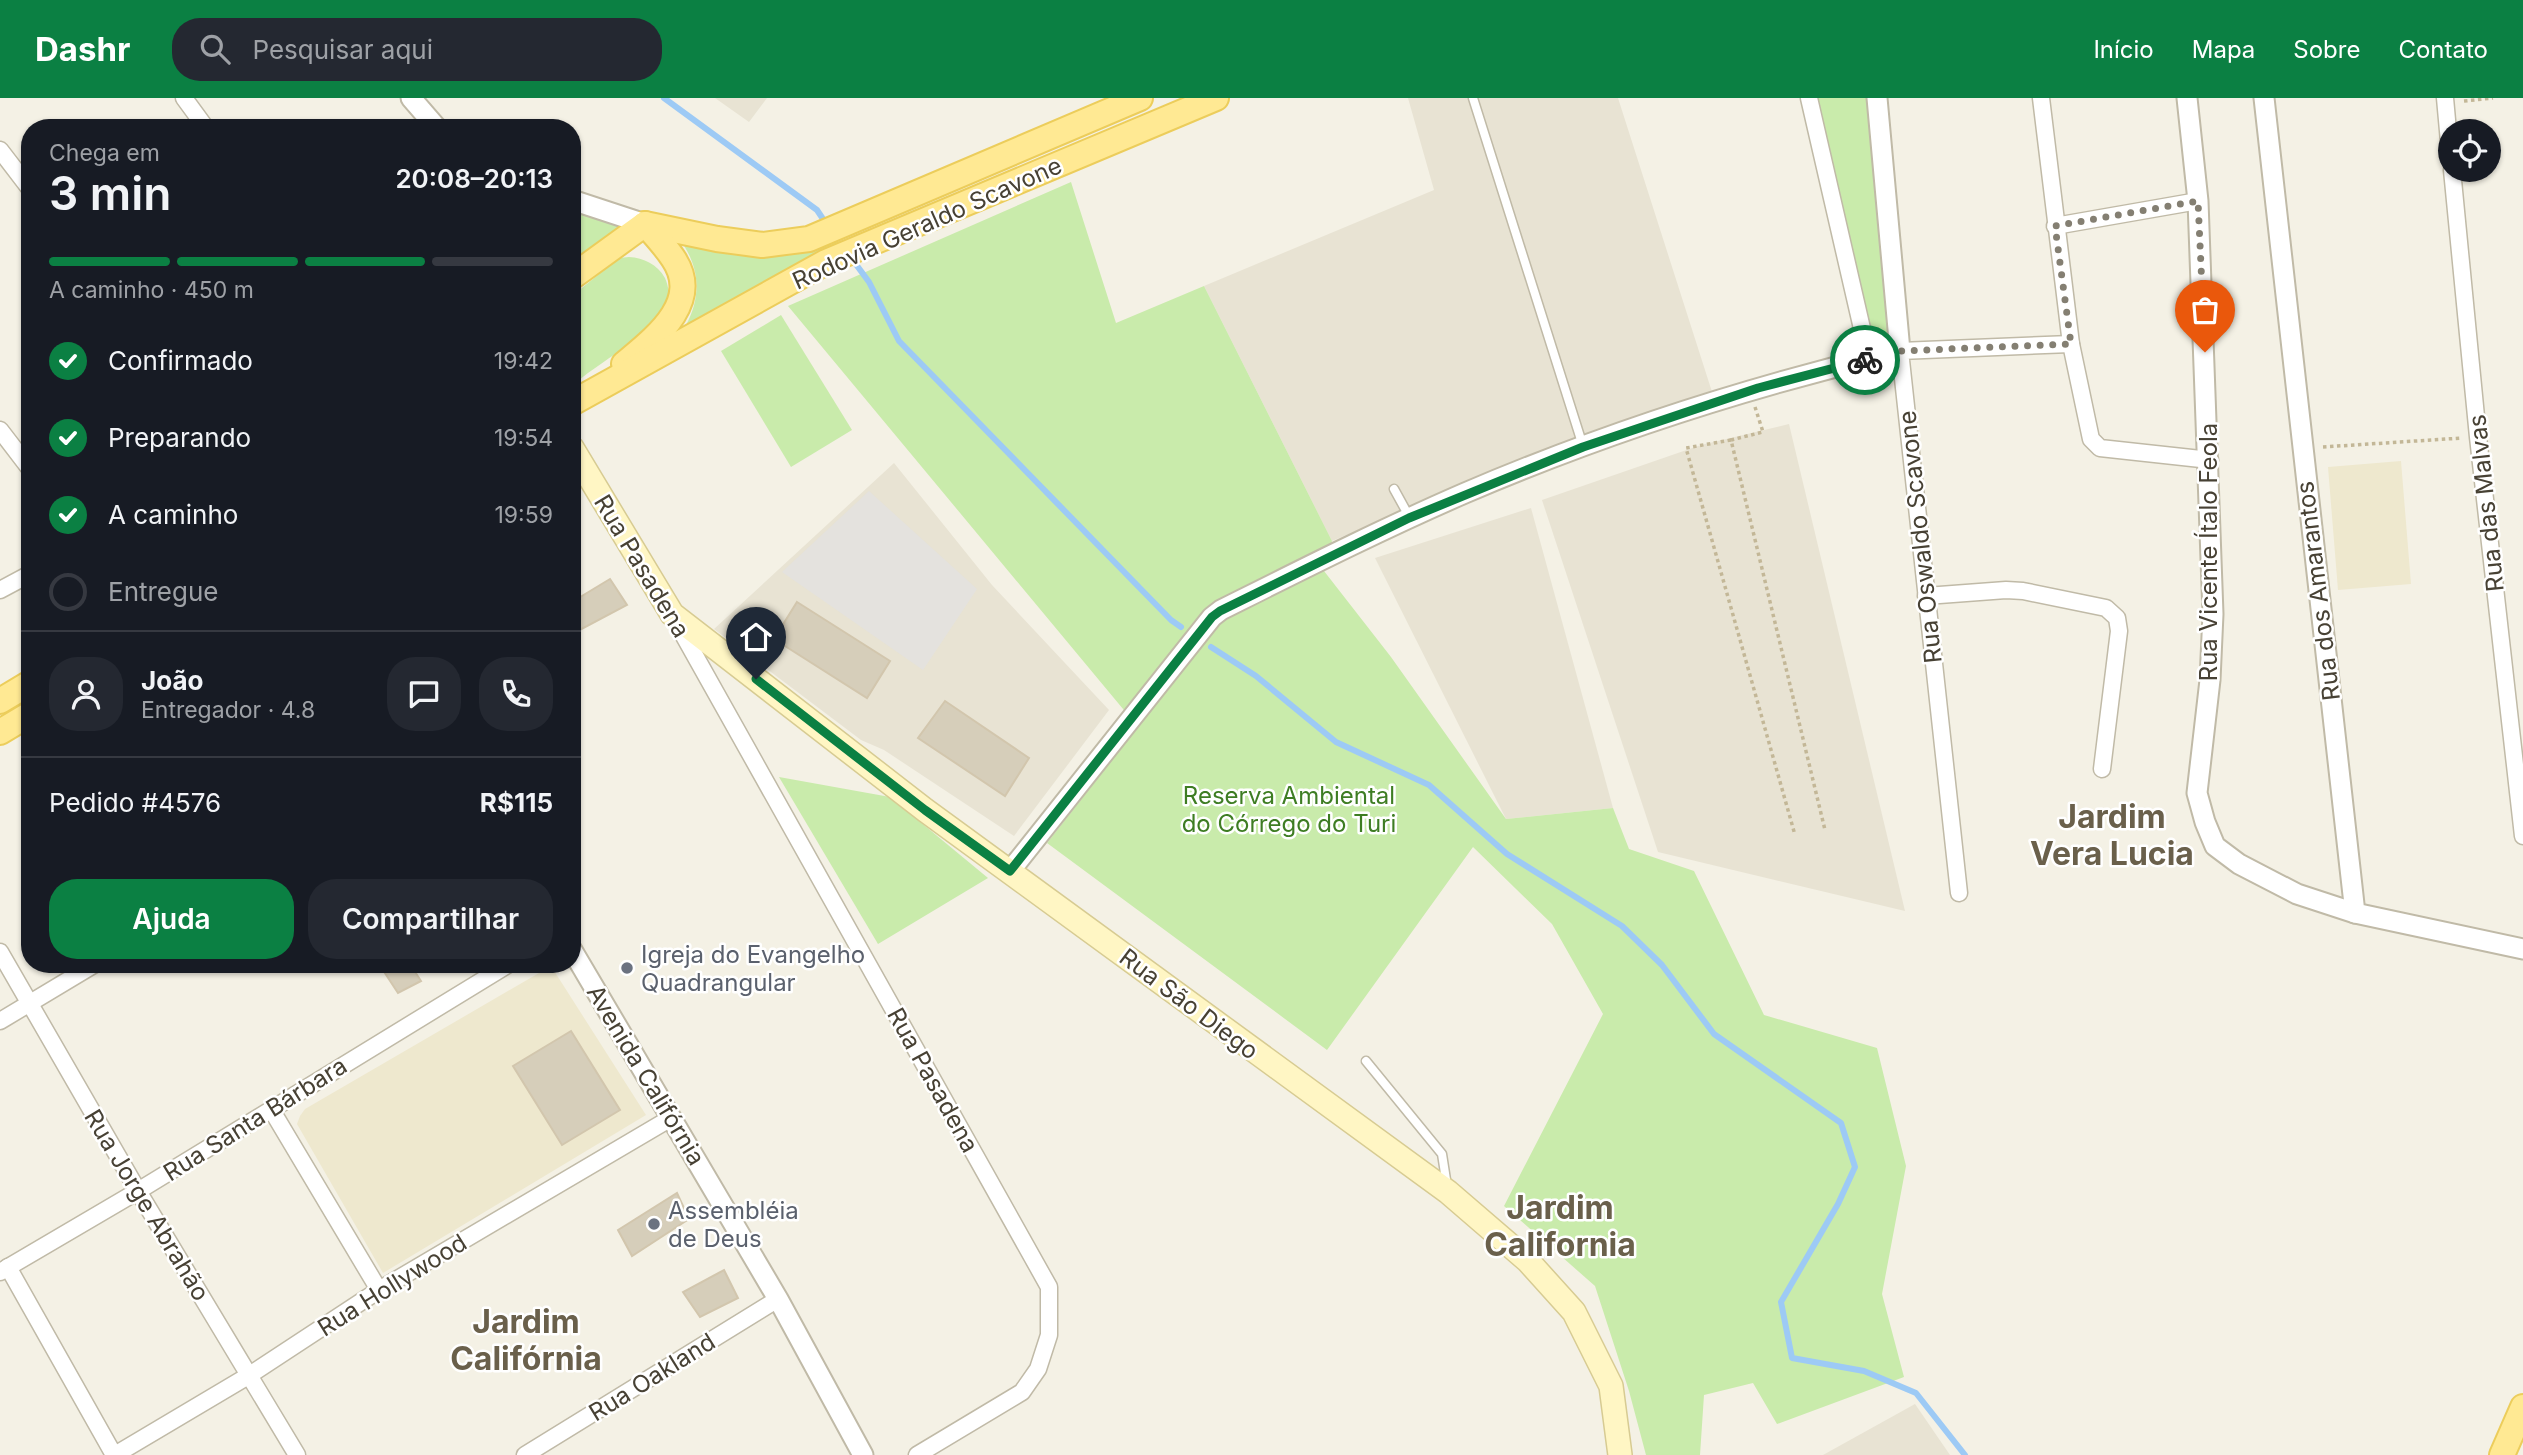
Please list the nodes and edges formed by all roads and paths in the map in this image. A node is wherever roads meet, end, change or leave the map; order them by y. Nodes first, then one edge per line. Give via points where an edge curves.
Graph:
1 (184, 98) edge
2 (411, 98) edge
3 (1140, 98) edge
4 (1216, 98) edge
5 (1473, 98) edge
6 (1809, 98) edge
7 (1877, 98) edge
8 (2041, 98) edge
9 (2187, 98) edge
10 (2264, 98) edge
11 (2493, 98) edge
12 (2445, 101) edge
13 (199, 119) edge
14 (429, 119) edge
15 (2447, 119) edge
16 (0, 150) edge
17 (21, 177) edge
18 (2453, 182) edge
19 (2198, 201) junction
20 (581, 203) edge
21 (645, 224) junction
22 (2055, 226) junction
23 (581, 270) edge
24 (2071, 344) junction
25 (1900, 351) junction
26 (1869, 359) junction
27 (1750, 391) junction
28 (581, 399) edge
29 (581, 399) edge
30 (0, 430) edge
31 (2478, 437) junction
32 (1731, 440) junction
33 (1583, 447) junction
34 (2301, 448) junction
35 (21, 457) edge
36 (2210, 460) junction
37 (581, 463) edge
38 (1394, 489) dead end
39 (1409, 518) junction
40 (21, 579) edge
41 (0, 590) edge
42 (1926, 596) junction
43 (672, 614) junction
44 (738, 666) junction
45 (711, 684) junction
46 (21, 688) edge
47 (0, 701) edge
48 (21, 719) edge
49 (0, 732) edge
50 (2102, 769) dead end
51 (1825, 830) dead end
52 (1795, 835) dead end
53 (2523, 836) edge
54 (1010, 871) junction
55 (1959, 893) dead end
56 (2355, 913) junction
57 (2523, 948) edge
58 (0, 952) edge
59 (581, 965) edge
60 (80, 973) edge
61 (494, 973) edge
62 (29, 1004) junction
63 (0, 1021) edge
64 (1366, 1060) dead end
65 (271, 1109) junction
66 (671, 1118) junction
67 (138, 1191) junction
68 (1448, 1192) junction
69 (4, 1270) edge
70 (379, 1290) junction
71 (778, 1299) junction
72 (248, 1376) junction
73 (2523, 1407) edge
74 (115, 1455) edge
75 (297, 1455) edge
76 (525, 1455) edge
77 (863, 1455) edge
78 (917, 1455) edge
79 (1620, 1455) edge
80 (2502, 1455) edge

1 - 13 street
2 - 14 street
3 - 21 main road, Rodovia Geraldo Scavone via 809,239 762,245
4 - 29 main road, Rodovia Geraldo Scavone via 826,262
5 - 33 lane
6 - 26 street
7 - 25 street, Rua Oswaldo Scavone
8 - 22 street
9 - 19 street, Rua Vicente Ítalo Feola
10 - 34 street, Rua dos Amarantos
11 - 12 path
12 - 15 street
16 - 17 street
18 - 31 street, Rua das Malvas
19 - 22 street
19 - 36 street, Rua Vicente Ítalo Feola
20 - 21 street
21 - 23 main road
21 - 28 main road via 675,259 683,283 676,314
22 - 24 street
24 - 25 street
24 - 36 street via 2085,423 2100,448
25 - 26 street
25 - 42 street, Rua Oswaldo Scavone
26 - 27 street
27 - 32 path via 1763,432
27 - 33 street
30 - 35 street
31 - 34 path
31 - 53 street, Rua das Malvas
32 - 51 path
32 - 52 path via 1686,448
33 - 39 street
34 - 56 street, Rua dos Amarantos
36 - 56 street, Rua Vicente Ítalo Feola via 2213,614 2197,793 2205,822 2216,846 2239,864 2297,894
37 - 43 main road, Rua Pasadena
38 - 39 lane
39 - 54 street via 1212,617
40 - 41 street
42 - 50 street via 2006,590 2106,608 2117,618
42 - 55 street, Rua Oswaldo Scavone
43 - 44 main road, Rua São Diego
43 - 45 street, Rua Pasadena
44 - 45 street via 723,669
44 - 54 main road, Rua São Diego
45 - 78 street, Rua Pasadena via 1049,1287 1049,1335 1038,1369 1022,1392
46 - 47 main road
48 - 49 main road
54 - 68 main road, Rua São Diego
56 - 57 street
58 - 62 street, Rua Jorge Abrahão
59 - 66 street, Avenida Califórnia
60 - 62 street
61 - 65 street, Rua Santa Bárbara
62 - 63 street
62 - 67 street, Rua Jorge Abrahão
64 - 68 lane via 1442,1154
65 - 67 street, Rua Santa Bárbara
65 - 70 street
66 - 70 street, Rua Hollywood
66 - 71 street, Avenida Califórnia
67 - 69 street, Rua Santa Bárbara
67 - 72 street, Rua Jorge Abrahão
68 - 79 main road, Rua São Diego via 1528,1261 1574,1312 1611,1386
69 - 74 street
70 - 72 street, Rua Hollywood
71 - 76 street, Rua Oakland
71 - 77 street, Avenida Califórnia
72 - 74 street, Rua Hollywood
72 - 75 street, Rua Jorge Abrahão
73 - 80 main road

